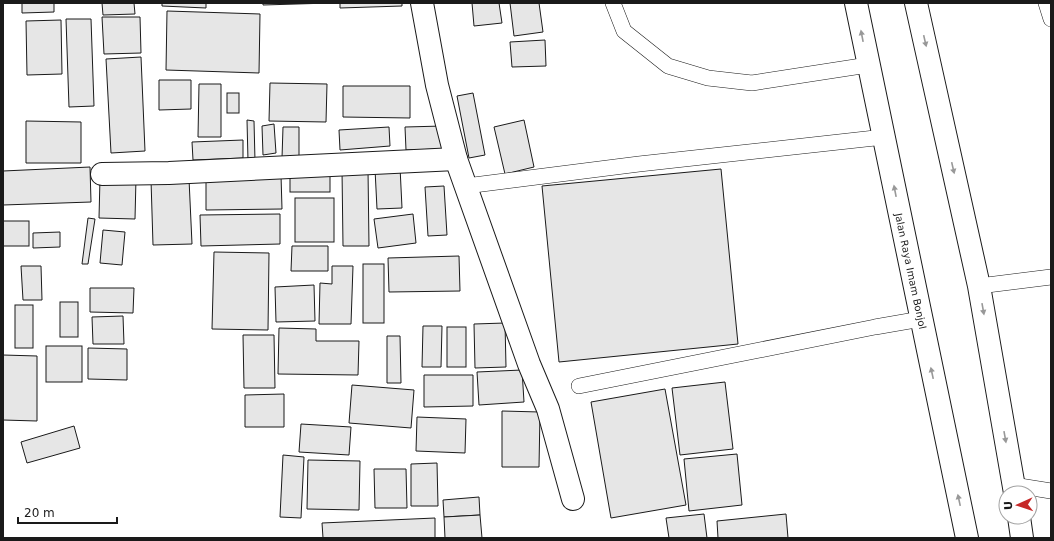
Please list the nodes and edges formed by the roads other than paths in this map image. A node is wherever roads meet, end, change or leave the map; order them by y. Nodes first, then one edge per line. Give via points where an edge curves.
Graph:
1 (422, 3) edge
2 (613, 3) edge
3 (856, 3) edge
4 (916, 3) edge
5 (1046, 3) edge
6 (1051, 19) edge
7 (868, 65) junction
8 (884, 137) junction
9 (456, 159) junction
10 (102, 174) dead end
11 (466, 186) junction
12 (1051, 277) edge
13 (979, 286) junction
14 (921, 319) junction
15 (579, 386) dead end
16 (1013, 485) edge
17 (1038, 490) edge
18 (1051, 491) edge
19 (573, 499) dead end
20 (1020, 525) edge
21 (967, 538) edge
22 (1022, 538) edge

1 - 9 main road via 437,85
2 - 7 lane via 624,31 668,66 708,78 752,83
7 -> 3 main road, Jalan Raya Imam Bonjol
4 -> 13 main road
5 - 6 lane
7 - 8 main road, Jalan Raya Imam Bonjol
8 - 11 lane
14 -> 8 main road, Jalan Raya Imam Bonjol
9 - 10 main road
9 - 11 main road
11 - 19 main road via 529,364 548,409
12 - 13 lane
13 -> 16 main road
14 - 15 lane
21 -> 14 main road, Jalan Raya Imam Bonjol
17 - 18 lane
20 - 22 main road

